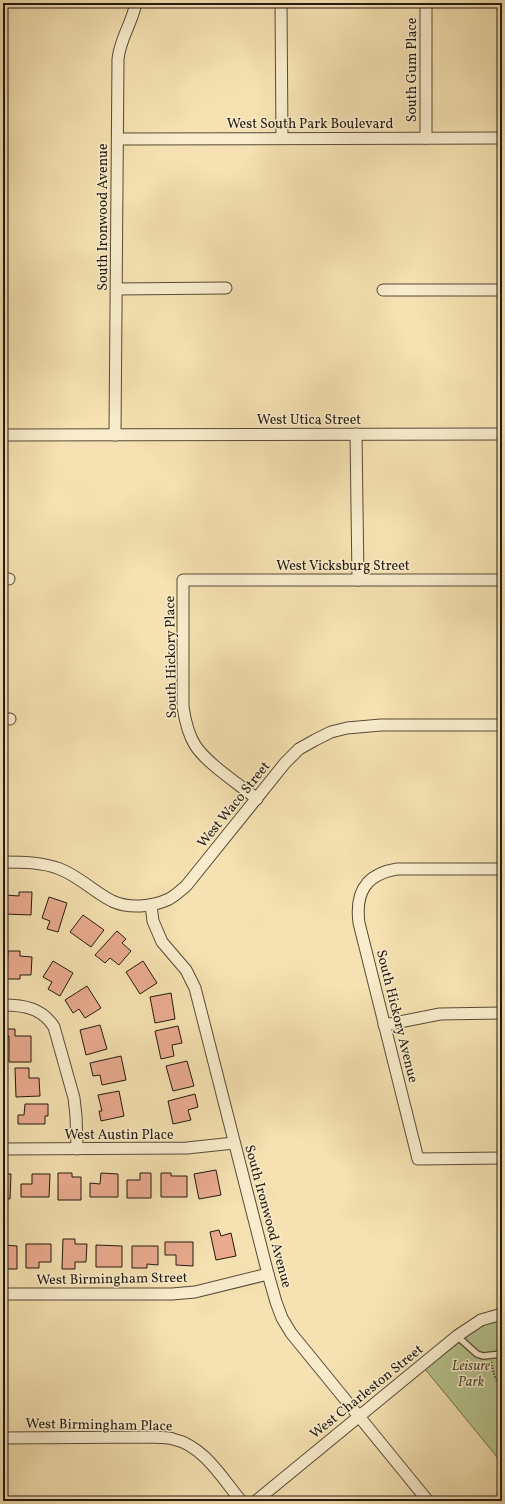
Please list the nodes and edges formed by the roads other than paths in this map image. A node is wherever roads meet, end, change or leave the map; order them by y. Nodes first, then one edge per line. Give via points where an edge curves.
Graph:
1 (136, 3) edge
2 (281, 3) edge
3 (426, 3) edge
4 (282, 138) junction
5 (426, 138) junction
6 (502, 138) edge
7 (118, 139) junction
8 (226, 288) dead end
9 (117, 289) junction
10 (383, 290) dead end
11 (502, 290) edge
12 (356, 434) junction
13 (502, 434) edge
14 (3, 435) edge
15 (115, 435) junction
16 (183, 580) joint
17 (358, 580) junction
18 (502, 580) edge
19 (502, 725) edge
20 (256, 799) junction
21 (3, 862) edge
22 (502, 869) edge
23 (151, 905) junction
24 (3, 1005) edge
25 (502, 1013) edge
26 (384, 1024) junction
27 (234, 1143) junction
28 (3, 1149) edge
29 (77, 1149) junction
30 (502, 1158) edge
31 (268, 1274) junction
32 (3, 1294) edge
33 (502, 1314) edge
34 (457, 1336) junction
35 (502, 1354) edge
36 (358, 1416) junction
37 (3, 1438) edge
38 (241, 1501) edge
39 (256, 1501) edge
40 (428, 1501) edge

1 - 7 street, South Ironwood Avenue via 119,47
2 - 4 street
3 - 5 street, South Gum Place
4 - 5 street, West South Park Boulevard
4 - 7 street, West South Park Boulevard
5 - 6 street, West South Park Boulevard
7 - 9 street, South Ironwood Avenue
8 - 9 street
9 - 15 street, South Ironwood Avenue
10 - 11 street
12 - 13 street, West Utica Street
12 - 15 street, West Utica Street
12 - 17 street
14 - 15 street, West Utica Street
16 - 17 street, West Vicksburg Street
16 - 20 street, South Hickory Place via 183,707 189,734 207,759
17 - 18 street, West Vicksburg Street
19 - 20 street, West Waco Street via 381,725 331,732 299,749
20 - 23 street, West Waco Street via 186,886 170,899
21 - 23 street, West Waco Street via 50,865 74,876 112,901 133,906
22 - 26 street, South Hickory Avenue via 397,869 380,873 368,881 361,893 358,913
23 - 27 street, South Ironwood Avenue via 162,942 186,970 195,988
24 - 29 street via 19,1005 38,1010 54,1027 74,1098
25 - 26 street via 440,1014
26 - 30 street, South Hickory Avenue via 418,1159
27 - 29 street, West Austin Place via 187,1148
27 - 31 street, South Ironwood Avenue
28 - 29 street, West Austin Place
31 - 32 street, West Birmingham Street via 195,1292 172,1294
31 - 36 street, South Ironwood Avenue via 282,1318
33 - 34 street, West Charleston Street via 481,1320
34 - 35 lane via 477,1354
34 - 36 street, West Charleston Street
36 - 39 street, West Charleston Street
36 - 40 street, South Ironwood Avenue
37 - 38 street, West Birmingham Place via 173,1439 196,1450 206,1459

